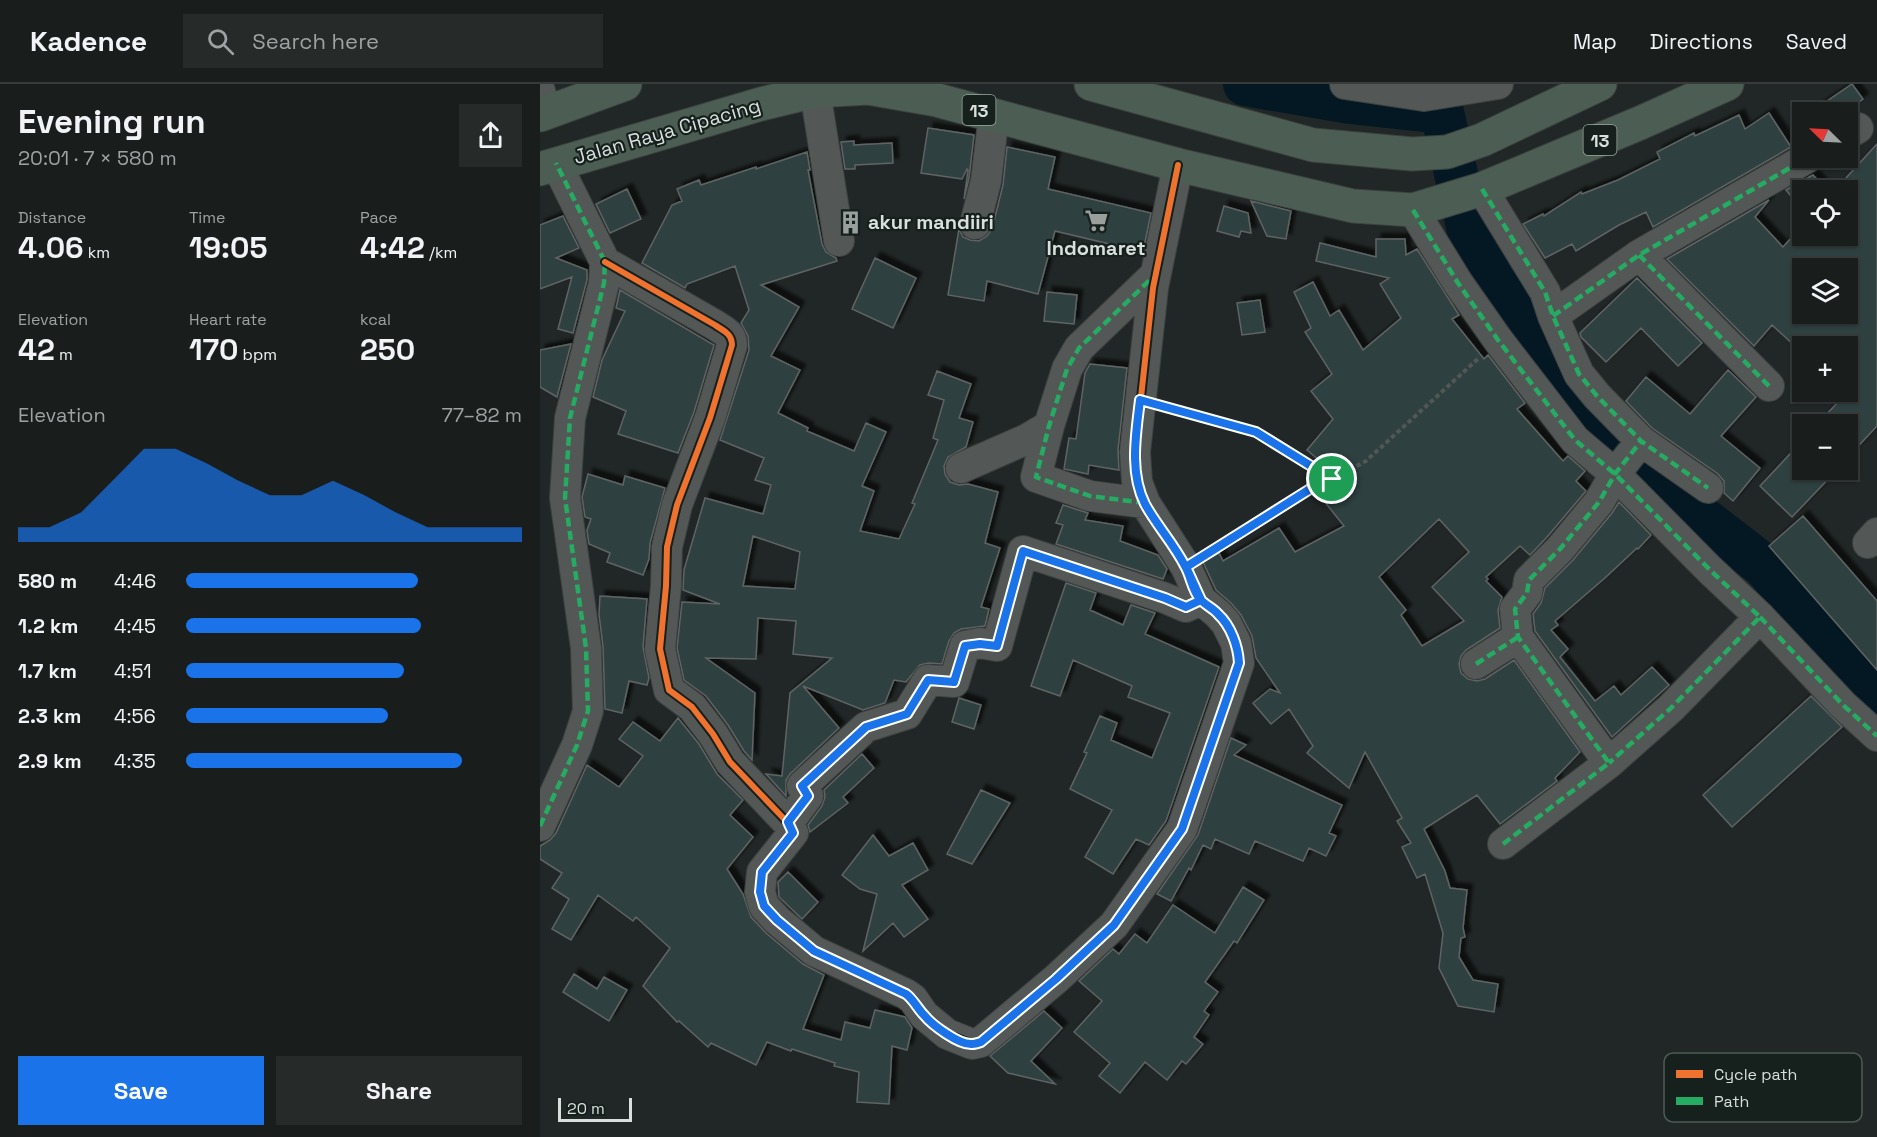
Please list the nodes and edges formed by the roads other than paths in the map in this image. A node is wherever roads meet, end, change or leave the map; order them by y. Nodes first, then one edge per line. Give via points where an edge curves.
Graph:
1 (625, 84) edge
2 (1091, 84) edge
3 (1345, 84) edge
4 (1498, 84) edge
5 (1600, 84) edge
6 (1727, 84) edge
7 (815, 91) junction
8 (1157, 93) edge
9 (542, 106) edge
10 (994, 114) junction
11 (1178, 165) junction
12 (548, 166) edge
13 (1792, 167) edge
14 (1477, 191) junction
15 (1416, 209) junction
16 (975, 224) dead end
17 (839, 241) dead end
18 (1640, 255) junction
19 (605, 262) junction
20 (1155, 275) junction
21 (1553, 316) junction
22 (1769, 386) dead end
23 (1049, 426) junction
24 (1627, 459) junction
25 (961, 468) dead end
26 (1708, 488) dead end
27 (1145, 503) junction
28 (1201, 600) junction
29 (1761, 617) junction
30 (1518, 637) junction
31 (1476, 664) dead end
32 (1877, 736) edge
33 (1609, 763) junction
34 (788, 822) junction
35 (540, 826) edge
36 (1503, 844) dead end

1 - 9 highway
2 - 8 highway
3 - 4 street via 1424,96
5 - 8 highway via 1482,140 1447,152 1412,154 1313,145
6 - 14 highway, Jalan Raya Cipacing / 13
7 - 10 highway, Jalan Raya Cipacing / 13 via 868,88
7 - 12 highway, Jalan Raya Cipacing / 13
7 - 17 street
10 - 11 highway, Jalan Raya Cipacing / 13
10 - 16 street via 986,181
11 - 15 highway, Jalan Raya Cipacing / 13 via 1353,206
11 - 20 street
12 - 19 street
13 - 18 street
14 - 15 highway, Jalan Raya Cipacing / 13
14 - 21 street via 1545,292
15 - 24 street via 1458,283 1575,440
18 - 21 street
18 - 22 street
19 - 34 street via 715,325 732,339 667,547 660,649 669,690 692,707 730,762
19 - 35 street via 604,283 570,418 565,498 586,648 588,711
20 - 23 street via 1079,348 1066,369
20 - 27 street via 1135,452 1137,482
21 - 24 street via 1579,374 1597,396
23 - 25 street
23 - 27 street via 1036,477 1090,496
24 - 26 street
24 - 29 street via 1710,570
24 - 30 street via 1599,502 1529,580 1527,593 1515,609
27 - 28 street via 1186,567
28 - 34 street via 1186,607 1023,551 997,646 965,646 954,682 928,680 907,714 866,727 802,786 808,796
28 - 34 street via 1226,623 1236,643 1239,663 1182,829 1114,925 981,1042 963,1042 947,1034 924,1016 906,994 814,951 764,906 760,892 762,872 793,833
29 - 32 street
29 - 33 street via 1671,708
30 - 31 street
30 - 33 street
33 - 36 street

